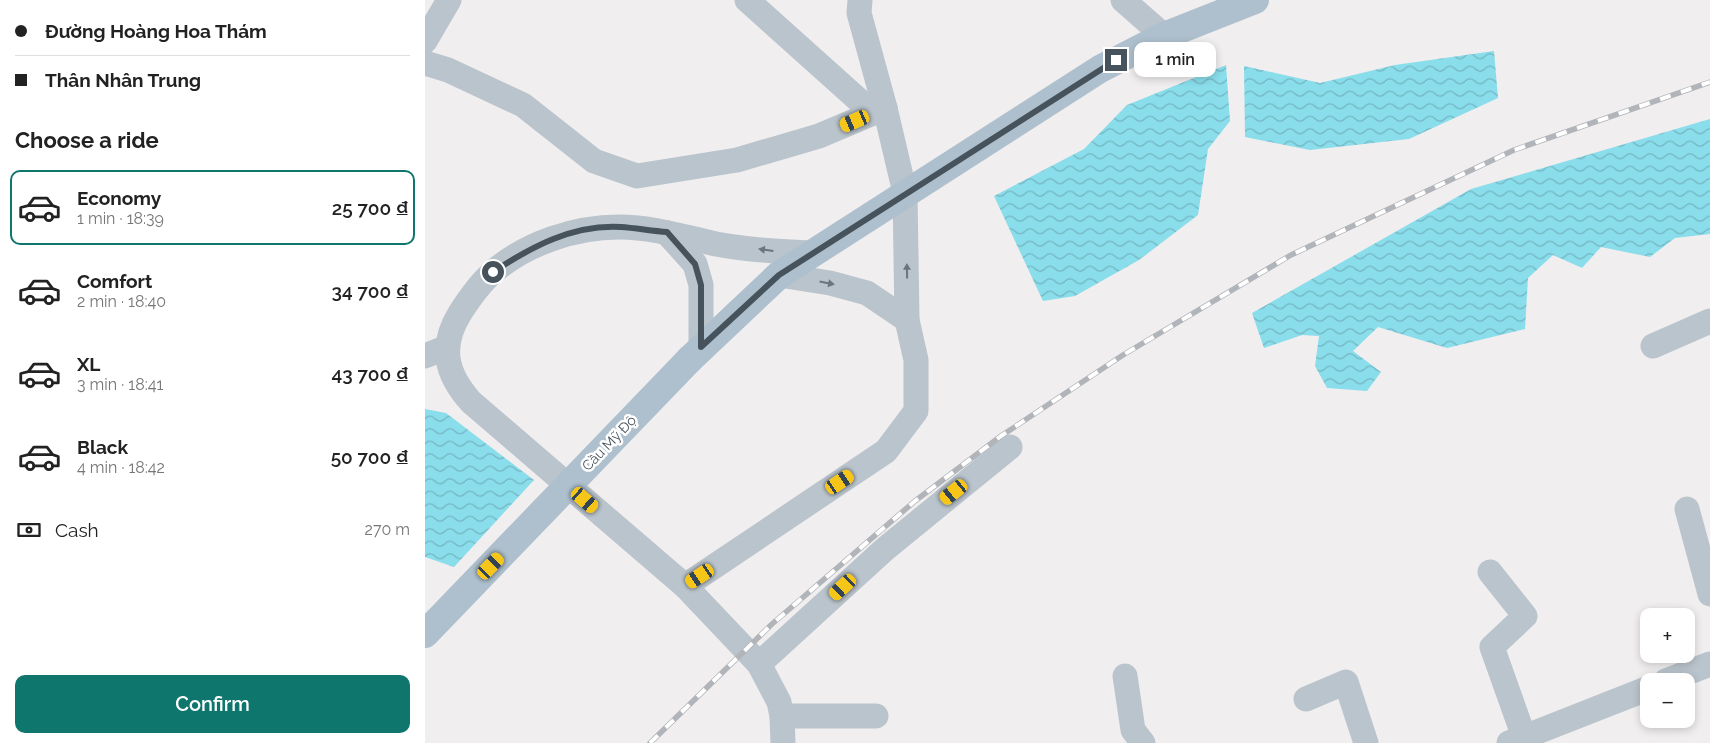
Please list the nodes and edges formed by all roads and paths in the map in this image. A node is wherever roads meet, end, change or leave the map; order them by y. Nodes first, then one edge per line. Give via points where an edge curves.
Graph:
1 (449, 0) edge
2 (747, 0) edge
3 (860, 0) edge
4 (1123, 0) edge
5 (1255, 0) edge
6 (1164, 36) junction
7 (425, 40) edge
8 (425, 63) edge
9 (879, 111) junction
10 (905, 193) junction
11 (667, 232) junction
12 (815, 253) junction
13 (779, 275) junction
14 (907, 320) junction
15 (1710, 321) edge
16 (1653, 346) dead end
17 (436, 351) edge
18 (695, 353) junction
19 (1010, 447) dead end
20 (1687, 509) dead end
21 (1490, 572) dead end
22 (685, 586) junction
23 (1710, 594) edge
24 (425, 634) edge
25 (759, 664) junction
26 (1710, 664) edge
27 (1687, 673) edge
28 (1125, 676) dead end
29 (1640, 692) edge
30 (1306, 699) dead end
31 (782, 716) junction
32 (876, 716) dead end
33 (1516, 740) edge
34 (783, 743) edge
35 (1143, 743) edge
36 (1367, 743) edge

1 - 7 street
2 - 9 street
3 - 9 street via 859,13
4 - 6 street
5 - 6 main road, Cầu Mỹ Độ
6 - 10 main road, Cầu Mỹ Độ via 1100,69
8 - 9 street via 523,105 594,161 637,176 737,160 819,136
9 - 10 street
10 - 12 main road, Cầu Mỹ Độ
14 -> 10 street
12 -> 11 street via 718,244
11 - 17 street via 620,227 574,231 529,249 493,272 469,300
11 - 18 street via 695,264 701,285
12 - 13 main road, Cầu Mỹ Độ
13 -> 14 street via 867,293
13 - 18 main road, Cầu Mỹ Độ
14 - 22 street via 916,360 916,411 886,451
15 - 16 street
17 - 22 street via 471,402
18 - 24 main road, Cầu Mỹ Độ, bridge
19 - 25 street via 885,549
20 - 23 street
21 - 33 street via 1525,616 1492,647
22 - 25 street
25 - 31 street via 772,684
26 - 27 street
28 - 35 street via 1133,730
29 - 33 street
30 - 36 street via 1346,682
31 - 32 street
31 - 34 street

